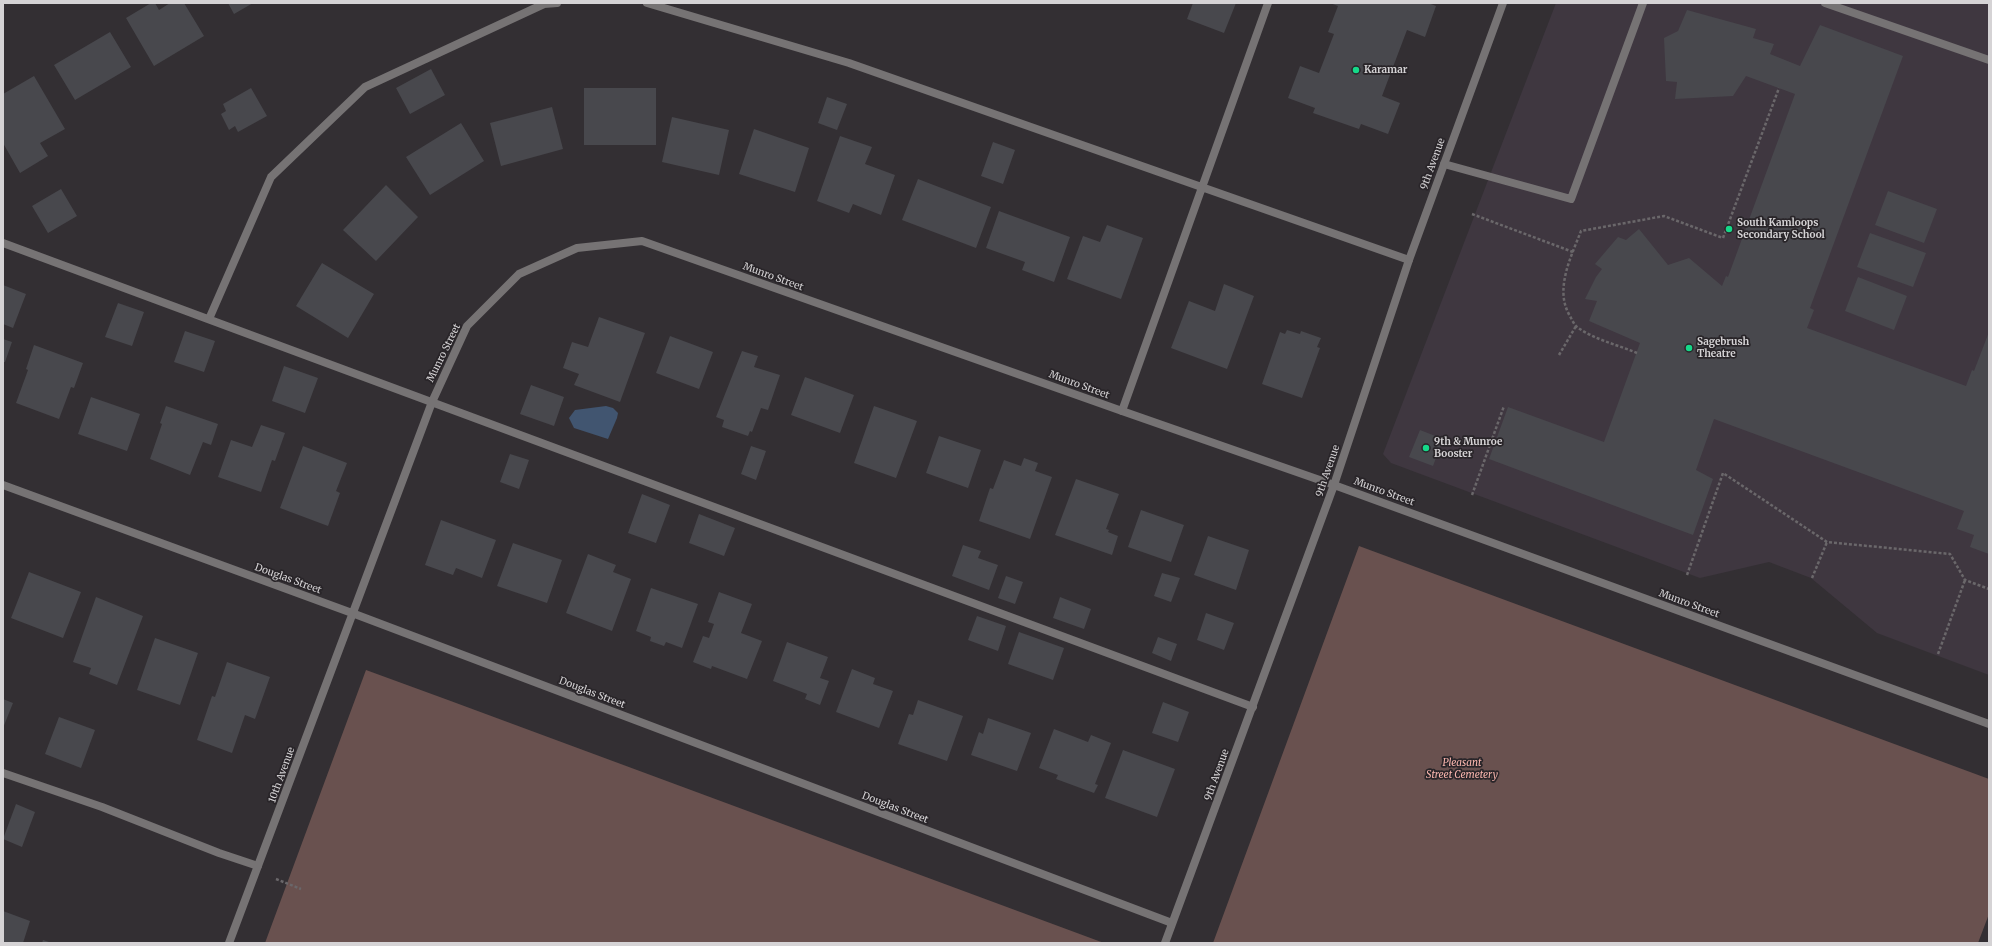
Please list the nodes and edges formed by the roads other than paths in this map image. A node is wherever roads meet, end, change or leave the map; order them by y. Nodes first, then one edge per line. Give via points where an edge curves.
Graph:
1 (544, 3) edge
2 (557, 3) edge
3 (647, 3) edge
4 (1268, 3) edge
5 (1503, 3) edge
6 (1643, 3) edge
7 (1825, 3) edge
8 (1989, 60) edge
9 (1444, 164) junction
10 (1202, 187) junction
11 (3, 243) edge
12 (1409, 260) junction
13 (209, 320) junction
14 (432, 402) junction
15 (1122, 411) junction
16 (1334, 484) junction
17 (3, 485) edge
18 (352, 613) junction
19 (1253, 707) junction
20 (1989, 724) edge
21 (3, 773) edge
22 (257, 869) junction
23 (1172, 923) junction
24 (229, 943) edge
25 (1165, 943) edge

1 - 2 street
1 - 13 street via 364,87 271,177
3 - 10 street via 849,63
4 - 10 street
5 - 9 street, 9th Avenue
6 - 9 street via 1571,199
7 - 8 street
9 - 12 street, 9th Avenue
10 - 12 street
10 - 15 street
11 - 13 street
12 - 16 street, 9th Avenue
13 - 14 street
14 - 15 street, Munro Street via 467,326 519,274 578,248 642,241
14 - 18 street, Munro Street
14 - 19 street
15 - 16 street, Munro Street
16 - 19 street, 9th Avenue
16 - 20 street, Munro Street
17 - 18 street, Douglas Street
18 - 22 street, 10th Avenue
18 - 23 street, Douglas Street
19 - 23 street, 9th Avenue
21 - 22 street via 102,807
22 - 24 street, 10th Avenue
23 - 25 street, 9th Avenue

